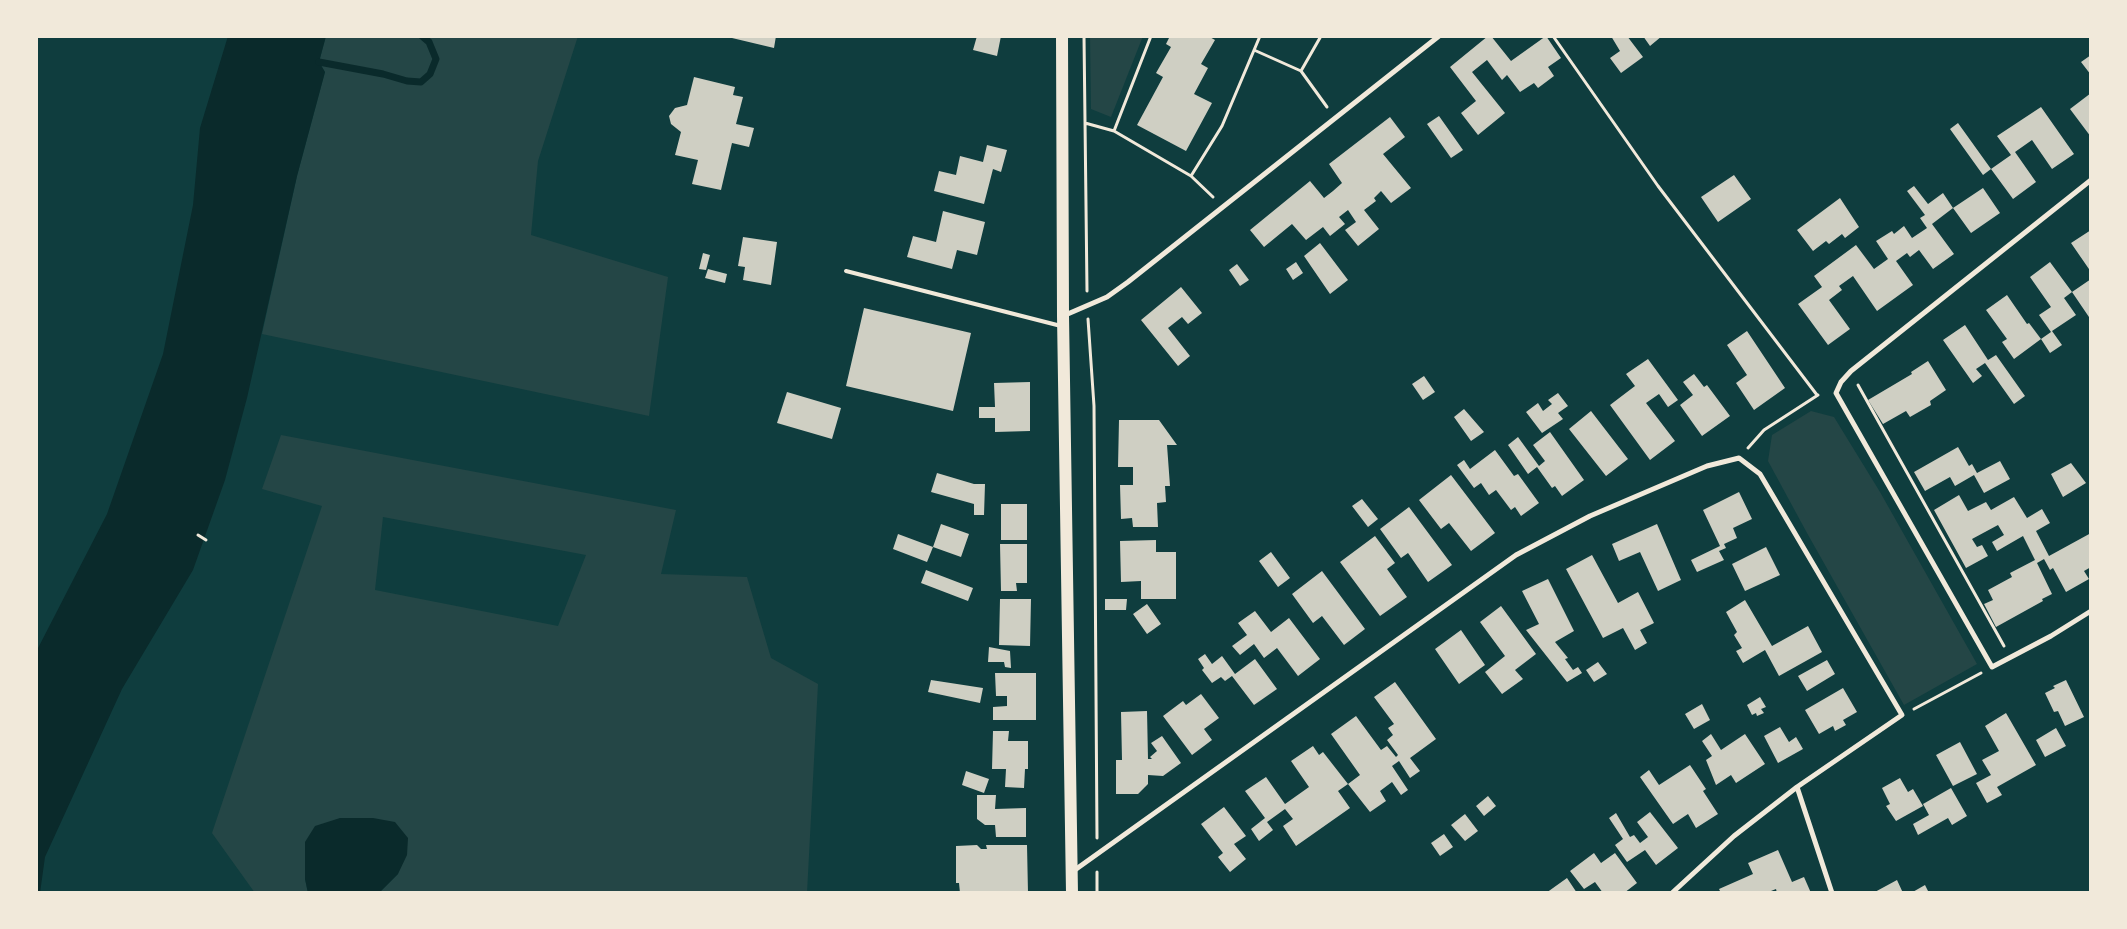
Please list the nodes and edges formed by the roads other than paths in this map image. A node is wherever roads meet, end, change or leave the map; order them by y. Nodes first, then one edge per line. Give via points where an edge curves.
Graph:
1 (1062, 36) edge
2 (1439, 36) edge
3 (2091, 180) edge
4 (846, 271) dead end
5 (1063, 322) junction
6 (2091, 610) edge
7 (1797, 787) junction
8 (1072, 872) junction
9 (1072, 893) edge
10 (1672, 893) edge
11 (1832, 893) edge

1 - 5 main road
2 - 5 street via 1128,282
3 - 6 street via 1851,371 1836,393 1992,667
4 - 5 lane
5 - 8 main road
7 - 8 street via 1902,715 1760,474 1739,458 1707,466 1590,516 1516,555
7 - 10 street via 1734,836
7 - 11 street
8 - 9 main road

